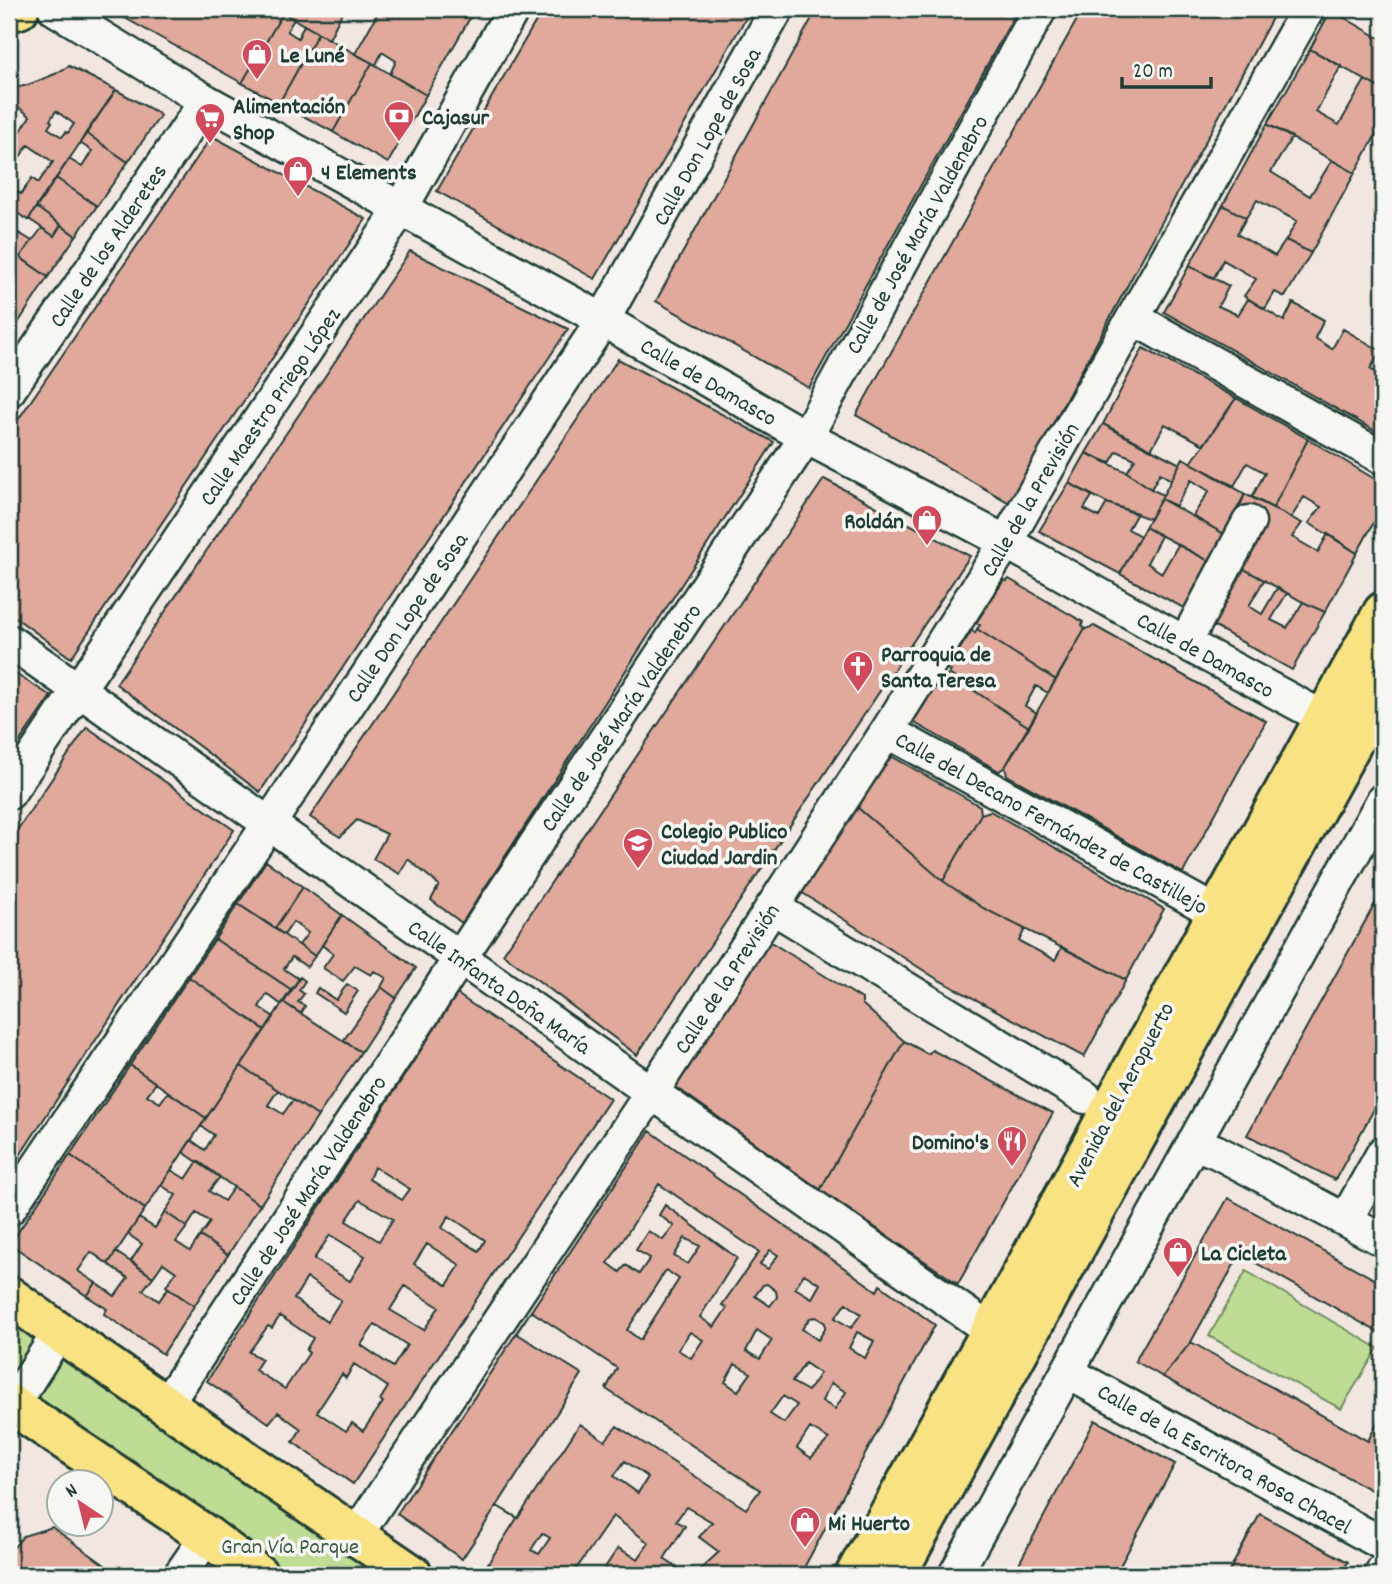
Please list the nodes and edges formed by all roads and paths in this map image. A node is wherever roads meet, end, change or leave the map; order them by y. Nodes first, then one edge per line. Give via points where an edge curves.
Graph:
1 (19, 9) edge
2 (55, 9) edge
3 (513, 9) edge
4 (777, 9) edge
5 (1040, 9) edge
6 (1308, 9) edge
7 (9, 12) edge
8 (206, 101) junction
9 (401, 209) junction
10 (1133, 318) junction
11 (603, 320) junction
12 (9, 390) edge
13 (806, 436) junction
14 (1383, 458) edge
15 (1249, 522) dead end
16 (1006, 542) junction
17 (1383, 612) edge
18 (9, 641) edge
19 (1185, 643) junction
20 (78, 690) junction
21 (1378, 695) edge
22 (1324, 718) junction
23 (887, 731) junction
24 (9, 793) edge
25 (1383, 800) edge
26 (269, 824) junction
27 (772, 907) junction
28 (1216, 913) junction
29 (460, 958) junction
30 (652, 1093) junction
31 (1086, 1097) dead end
32 (1194, 1143) junction
33 (1383, 1153) edge
34 (9, 1209) edge
35 (1346, 1219) junction
36 (1383, 1240) edge
37 (9, 1296) edge
38 (991, 1331) junction
39 (59, 1332) junction
40 (1067, 1372) junction
41 (166, 1405) junction
42 (10, 1406) edge
43 (356, 1535) junction
44 (207, 1536) junction
45 (1383, 1545) edge
46 (180, 1574) edge
47 (259, 1575) edge
48 (413, 1575) edge
49 (855, 1575) edge
50 (897, 1575) edge
51 (955, 1575) edge

1 - 7 main road
2 - 8 street, Calle de Damasco
3 - 9 street, Calle Maestro Priego López
4 - 11 street, Calle Don Lope de Sosa
5 - 13 street, Calle de José María Valdenebro
6 - 10 street, Calle de la Previsión
8 - 9 street, Calle de Damasco
8 - 12 street, Calle de los Alderetes
9 - 11 street, Calle de Damasco
9 - 20 street, Calle Maestro Priego López
10 - 14 street
10 - 16 street, Calle de la Previsión
11 - 13 street, Calle de Damasco
11 - 26 street, Calle Don Lope de Sosa
13 - 16 street, Calle de Damasco
13 - 29 street, Calle de José María Valdenebro
15 - 19 street
16 - 19 street, Calle de Damasco
16 - 23 street, Calle de la Previsión
17 - 22 main road, Avenida del Aeropuerto
18 - 20 street, Calle Infanta Doña María
19 - 22 street, Calle de Damasco
20 - 24 street, Calle Maestro Priego López
20 - 26 street, Calle Infanta Doña María
21 - 22 street
21 - 50 main road, Avenida del Aeropuerto
22 - 28 main road, Avenida del Aeropuerto
23 - 27 street, Calle de la Previsión
23 - 28 street, Calle del Decano Fernández de Castillejo
25 - 32 street
26 - 29 street, Calle Infanta Doña María
26 - 34 street, Calle Don Lope de Sosa
27 - 30 street, Calle de la Previsión
27 - 31 street
28 - 38 main road, Avenida del Aeropuerto
29 - 30 street, Calle Infanta Doña María
29 - 41 street, Calle de José María Valdenebro
30 - 38 street, Calle Infanta Doña María
30 - 43 street, Calle de la Previsión
32 - 35 street
32 - 40 street
33 - 35 street
35 - 36 street
37 - 39 main road
38 - 49 main road, Avenida del Aeropuerto
39 - 41 main road
39 - 42 street
40 - 45 street, Calle de la Escritora Rosa Chacel
40 - 51 street
41 - 43 main road
42 - 44 main road
43 - 48 main road
44 - 46 street
44 - 47 main road

